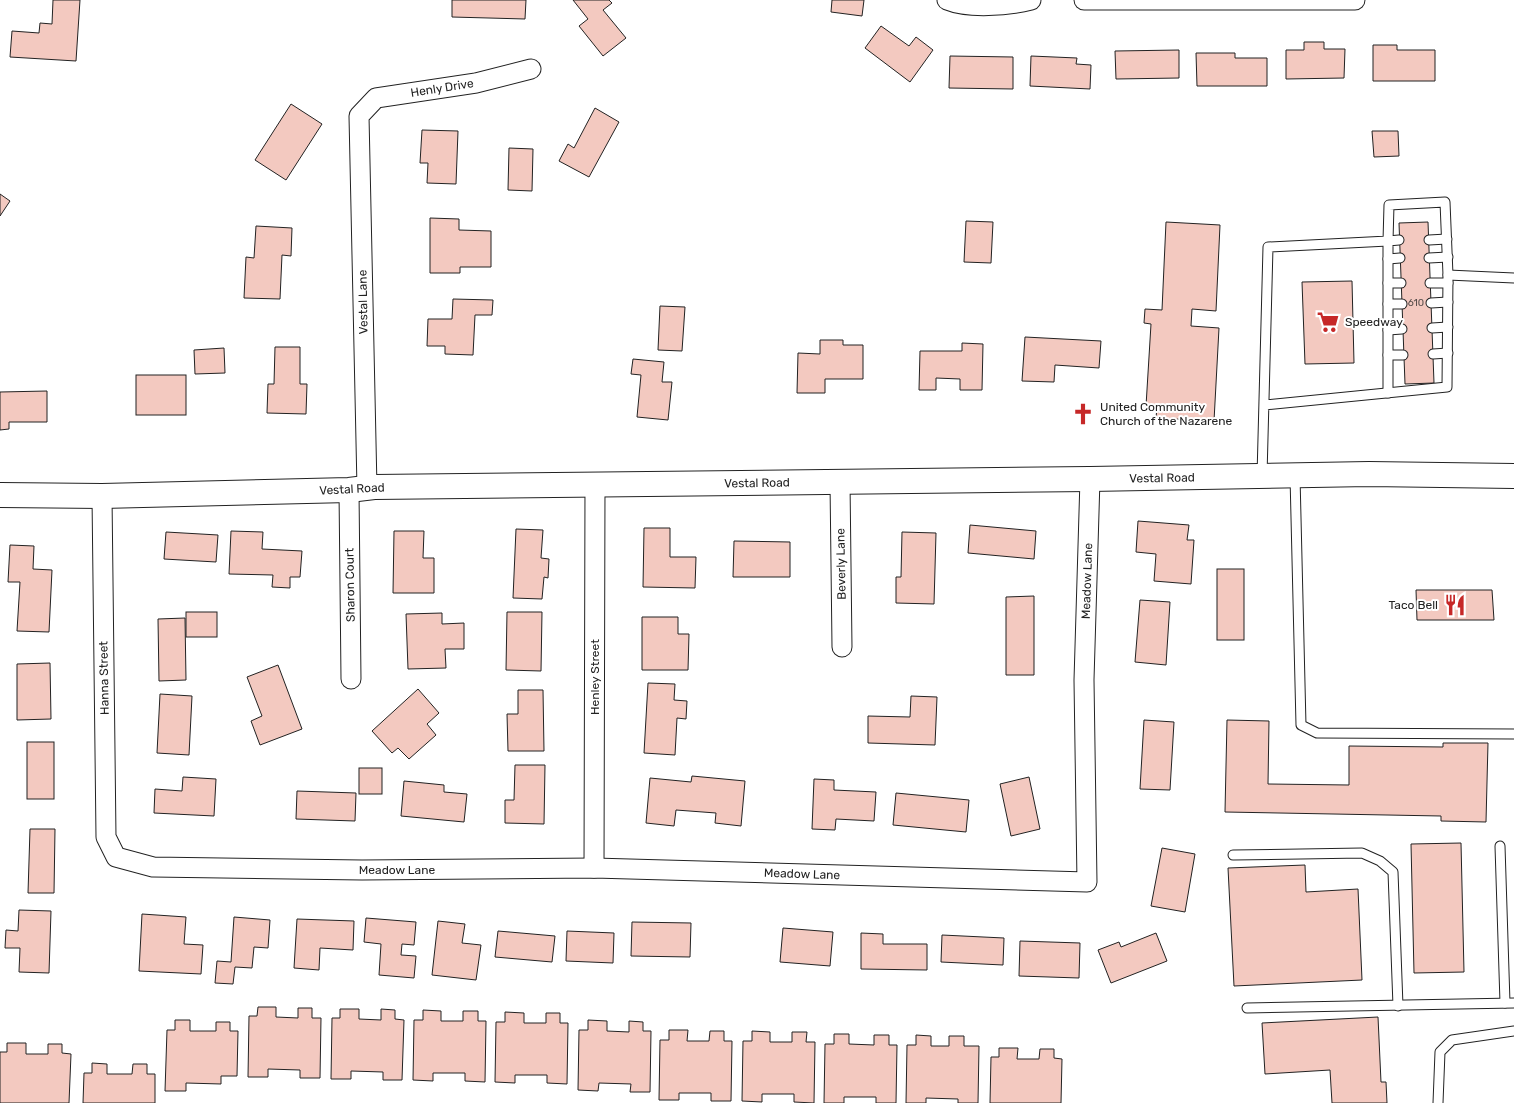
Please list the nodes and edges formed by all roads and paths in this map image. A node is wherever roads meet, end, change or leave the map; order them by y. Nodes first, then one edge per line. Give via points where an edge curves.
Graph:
1 (946, 0) edge
2 (1030, 0) edge
3 (1084, 0) edge
4 (1355, 0) edge
5 (531, 68) dead end
6 (359, 116) joint
7 (1447, 239) junction
8 (1399, 240) dead end
9 (1429, 240) dead end
10 (1388, 241) junction
11 (1448, 257) junction
12 (1388, 258) junction
13 (1400, 258) dead end
14 (1429, 258) dead end
15 (1514, 278) edge
16 (1448, 279) junction
17 (1388, 283) junction
18 (1401, 283) dead end
19 (1430, 283) dead end
20 (1448, 302) junction
21 (1431, 303) dead end
22 (1388, 304) junction
23 (1402, 304) dead end
24 (1448, 327) junction
25 (1432, 328) dead end
26 (1402, 329) dead end
27 (1388, 330) junction
28 (1448, 353) junction
29 (1433, 354) dead end
30 (1388, 355) junction
31 (1403, 355) dead end
32 (1388, 393) junction
33 (1264, 405) junction
34 (1295, 475) junction
35 (1262, 476) junction
36 (1514, 476) edge
37 (1090, 479) junction
38 (840, 482) junction
39 (595, 486) junction
40 (358, 489) junction
41 (0, 495) edge
42 (102, 496) junction
43 (842, 647) dead end
44 (351, 679) dead end
45 (1514, 734) edge
46 (1500, 846) dead end
47 (1233, 854) dead end
48 (116, 857) joint
49 (594, 868) junction
50 (1509, 1003) edge
51 (1398, 1006) junction
52 (1247, 1008) dead end
53 (1514, 1031) edge
54 (1438, 1103) edge

1 - 2 street via 972,5 1015,4
3 - 4 street
5 - 6 street, Henly Drive via 476,83 376,98
6 - 40 street, Vestal Lane
7 - 9 lane
7 - 10 lane via 1445,202 1388,205
7 - 11 lane
8 - 10 lane
10 - 12 lane
10 - 33 lane via 1268,247
11 - 14 lane
11 - 16 lane
12 - 13 lane
12 - 17 lane
15 - 16 lane
16 - 19 lane
16 - 20 lane
17 - 18 lane
17 - 22 lane
20 - 21 lane
20 - 24 lane
22 - 23 lane
22 - 27 lane
24 - 25 lane
24 - 28 lane
26 - 27 lane
27 - 30 lane
28 - 29 lane
28 - 32 lane via 1448,387
30 - 31 lane
30 - 32 lane
32 - 33 lane
33 - 35 lane
34 - 35 street, Vestal Road
34 - 36 street, Vestal Road
34 - 45 lane via 1301,725 1317,733
35 - 37 street, Vestal Road
37 - 38 street, Vestal Road
37 - 49 street, Meadow Lane via 1084,680 1087,882
38 - 39 street, Vestal Road
38 - 43 street, Beverly Lane
39 - 40 street, Vestal Road
39 - 49 street, Henley Street
40 - 42 street, Vestal Road
40 - 44 street, Sharon Court
41 - 42 street, Vestal Road
42 - 48 street, Hanna Street via 106,837
46 - 50 lane
47 - 51 lane via 1362,853 1380,861 1393,872
48 - 49 street, Meadow Lane via 153,867 362,870
50 - 51 lane
51 - 52 lane
53 - 54 lane via 1452,1040 1440,1052

